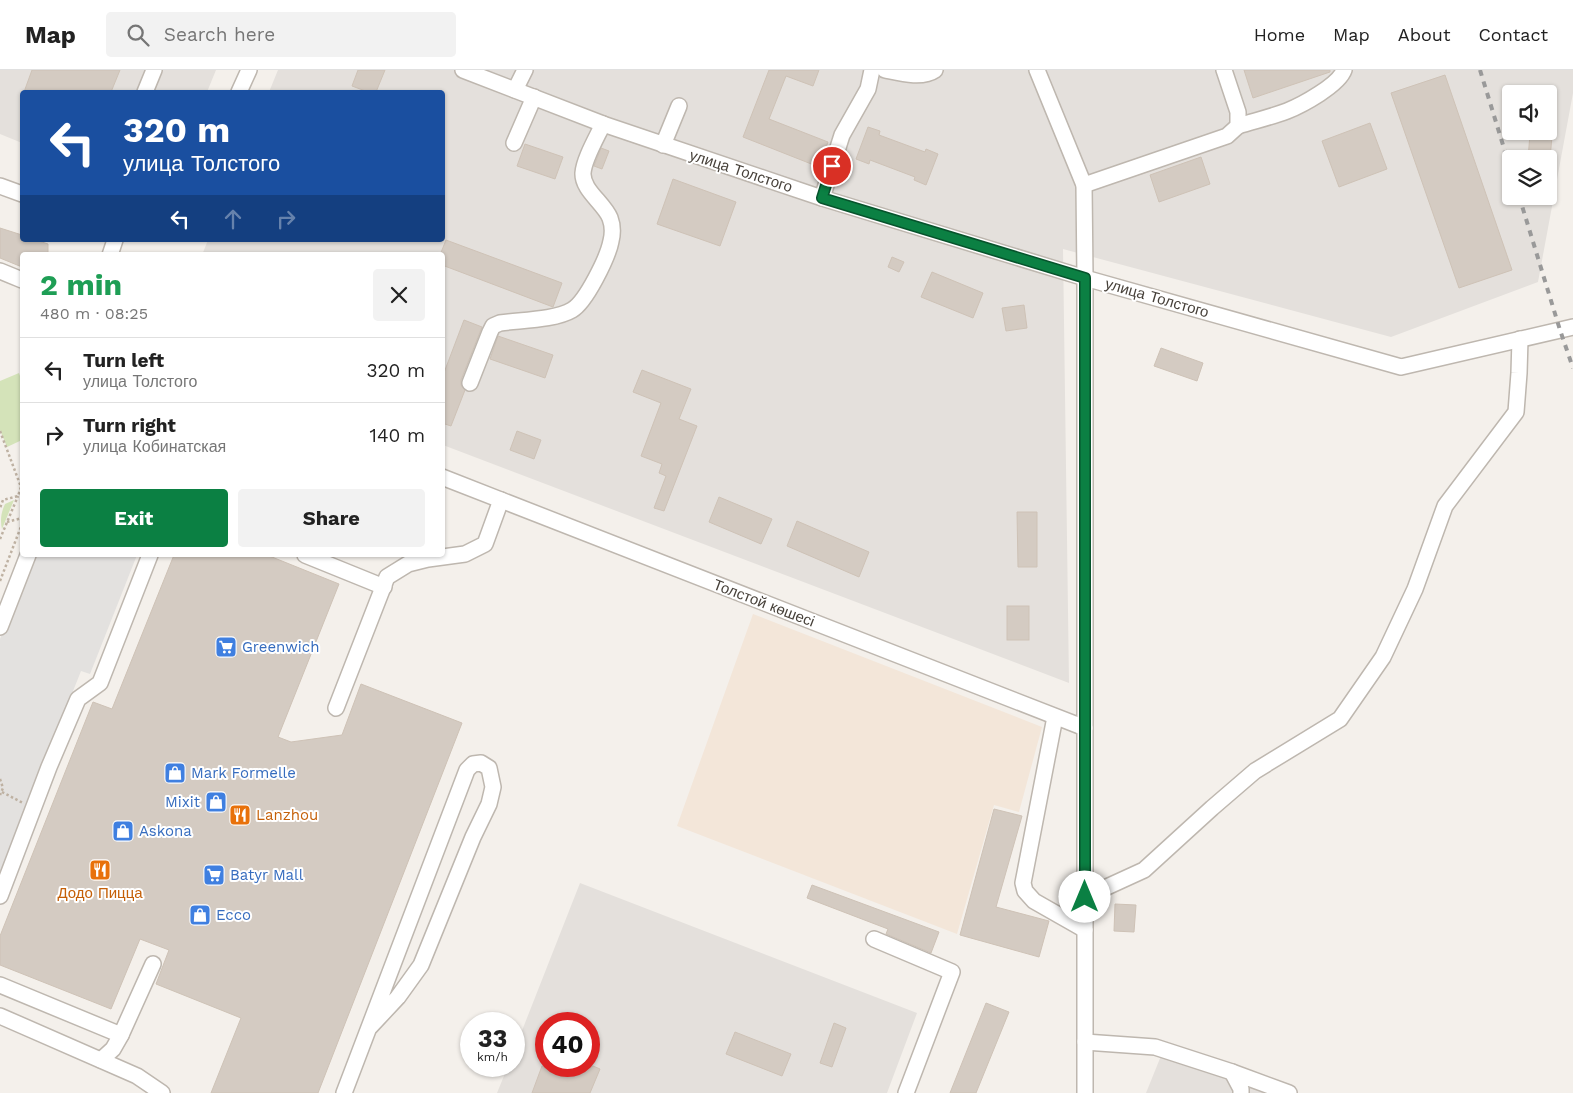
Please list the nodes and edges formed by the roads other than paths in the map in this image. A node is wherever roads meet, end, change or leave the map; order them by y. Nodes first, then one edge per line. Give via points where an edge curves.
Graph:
1 (154, 70) edge
2 (249, 70) edge
3 (463, 70) edge
4 (525, 70) edge
5 (872, 70) edge
6 (885, 70) edge
7 (935, 70) edge
8 (1036, 70) edge
9 (1224, 70) edge
10 (1344, 70) edge
11 (146, 90) edge
12 (240, 90) edge
13 (515, 90) junction
14 (534, 97) junction
15 (680, 106) dead end
16 (603, 124) junction
17 (1238, 126) junction
18 (514, 143) dead end
19 (663, 145) junction
20 (1084, 185) junction
21 (0, 186) edge
22 (20, 193) edge
23 (822, 198) junction
24 (0, 271) edge
25 (1085, 278) junction
26 (20, 279) edge
27 (1573, 327) edge
28 (1520, 339) junction
29 (470, 382) dead end
30 (445, 478) edge
31 (501, 500) junction
32 (27, 557) edge
33 (149, 557) edge
34 (310, 557) edge
35 (443, 557) edge
36 (445, 557) edge
37 (384, 587) junction
38 (0, 627) edge
39 (336, 708) dead end
40 (1055, 717) junction
41 (1085, 728) junction
42 (0, 896) edge
43 (1085, 897) junction
44 (1085, 930) junction
45 (874, 939) dead end
46 (153, 964) dead end
47 (0, 985) edge
48 (0, 1016) edge
49 (369, 1028) junction
50 (121, 1035) junction
51 (1085, 1042) junction
52 (100, 1060) junction
53 (1232, 1072) junction
54 (162, 1093) edge
55 (344, 1093) edge
56 (906, 1093) edge
57 (1085, 1093) edge
58 (1241, 1093) edge
59 (1289, 1093) edge

1 - 11 street
2 - 12 street
3 - 13 street, улица Толстого
4 - 13 street
5 - 23 street via 868,90 842,135
6 - 7 street via 907,75
8 - 20 street
9 - 17 street via 1238,112
10 - 17 street via 1332,86 1288,110
13 - 14 street, улица Толстого
14 - 16 street, улица Толстого
14 - 18 street
15 - 19 street
16 - 19 street, улица Толстого
16 - 29 street via 583,174 586,185 607,211 613,226 611,242 600,269 584,299 573,310 557,316 493,326
17 - 20 street via 1227,136
19 - 23 street, улица Толстого
20 - 25 street
21 - 22 street
23 - 25 street, улица Толстого
24 - 26 street
25 - 28 street, улица Толстого via 1402,367
25 - 41 street
27 - 28 street, улица Толстого
28 - 43 street via 1516,412 1445,506 1414,589 1382,657 1340,719 1255,771 1144,870
30 - 31 street, Толстой көшесі
31 - 36 street via 484,544 465,554
31 - 40 street, Толстой көшесі
32 - 38 street
33 - 42 street via 100,683 78,699
34 - 37 street
35 - 37 street via 408,564 387,577
37 - 39 street
40 - 41 street, Толстой көшесі
40 - 44 street via 1022,883 1034,901
41 - 43 street
43 - 44 street
44 - 51 street
45 - 56 street via 952,972
46 - 50 street
47 - 50 street
48 - 52 street
49 - 49 street via 468,770 473,764 481,763 489,768 491,774 493,787 489,804 421,965 398,997
49 - 55 street
50 - 52 street
51 - 53 street via 1155,1047
51 - 57 street
52 - 54 street via 137,1076
53 - 58 street
53 - 59 street

